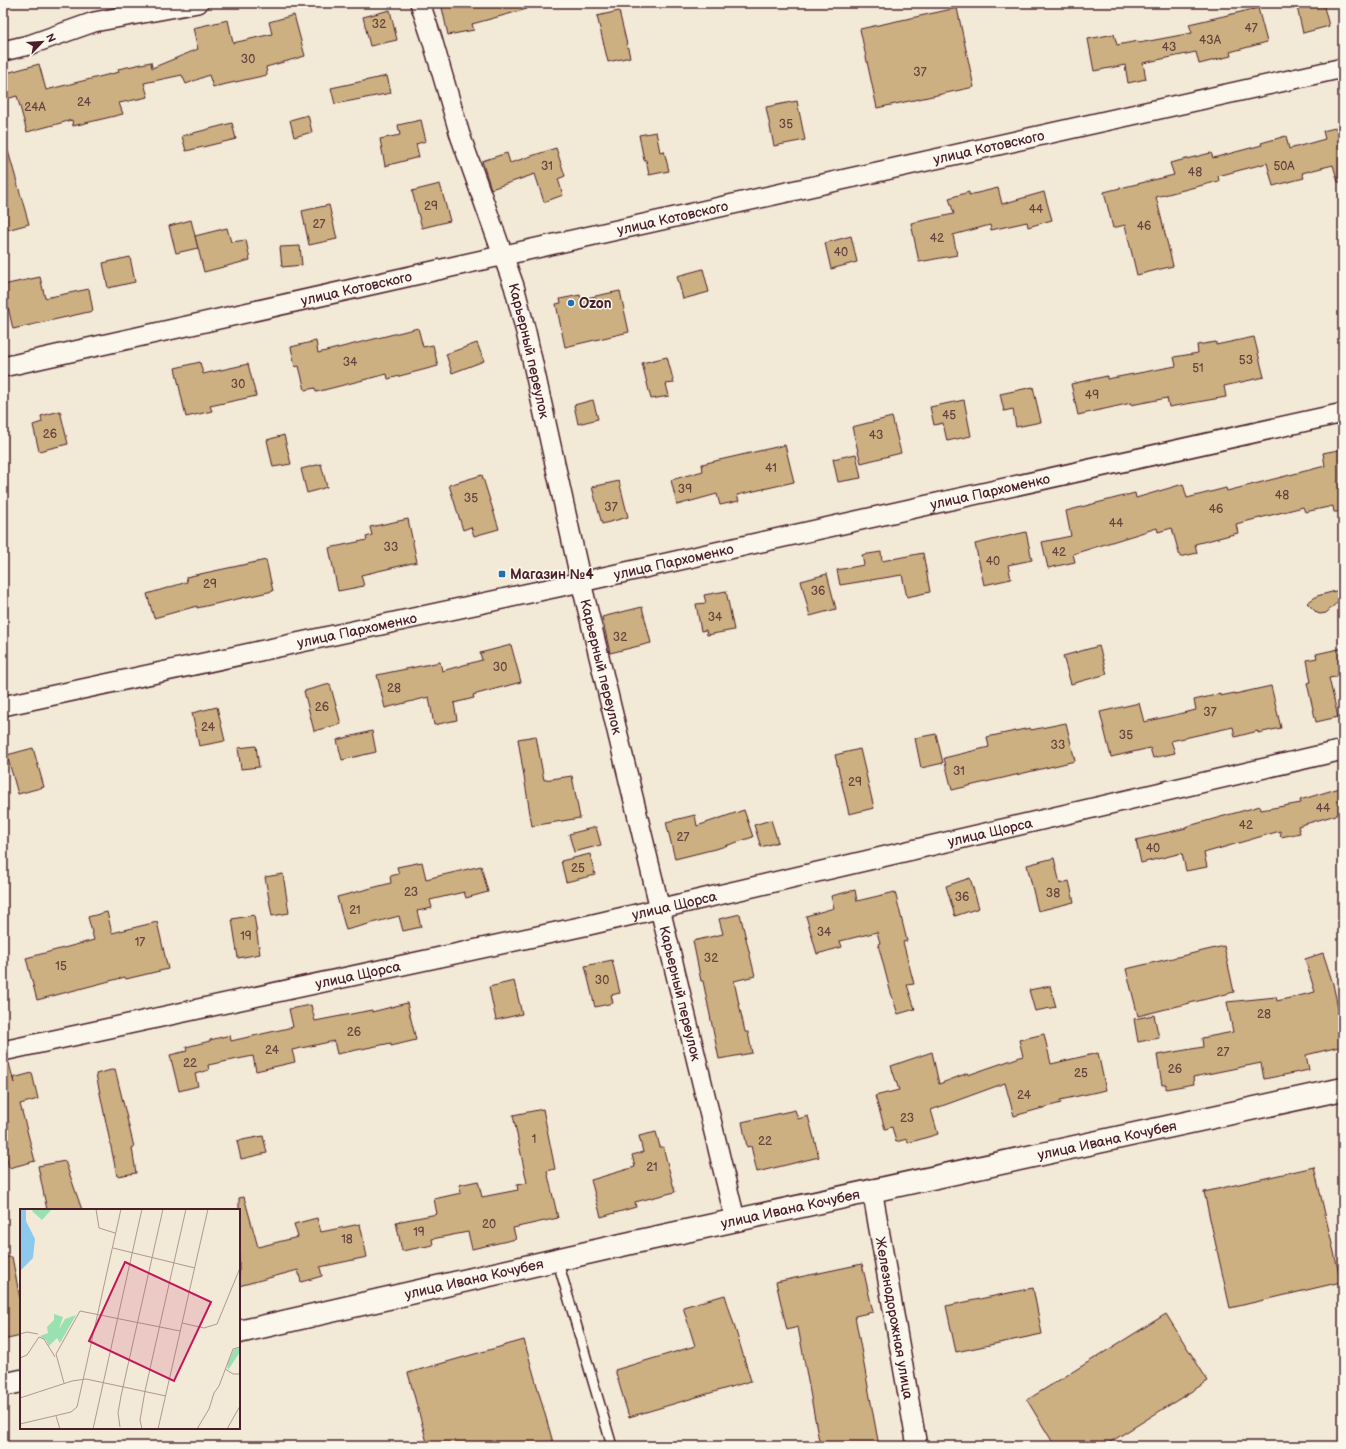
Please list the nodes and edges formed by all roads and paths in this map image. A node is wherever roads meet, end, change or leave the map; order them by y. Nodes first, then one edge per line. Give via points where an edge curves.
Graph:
1 (198, 3) edge
2 (420, 3) edge
3 (3, 51) edge
4 (1343, 68) edge
5 (503, 257) junction
6 (3, 367) edge
7 (1343, 413) edge
8 (582, 582) junction
9 (3, 706) edge
10 (1343, 750) edge
11 (659, 909) junction
12 (3, 1051) edge
13 (1343, 1089) edge
14 (872, 1189) junction
15 (735, 1220) junction
16 (557, 1259) junction
17 (240, 1332) edge
18 (20, 1381) edge
19 (3, 1385) edge
20 (612, 1446) edge
21 (918, 1446) edge

1 - 3 street via 94,22 29,45
2 - 5 street, Карьерный переулок via 460,135
4 - 5 street, улица Котовского
5 - 6 street, улица Котовского
5 - 8 street, Карьерный переулок via 514,286 526,332
7 - 8 street, улица Пархоменко
8 - 9 street, улица Пархоменко
8 - 11 street, Карьерный переулок
10 - 11 street, улица Щорса
11 - 12 street, улица Щорса
11 - 15 street, Карьерный переулок
13 - 14 street, улица Ивана Кочубея
14 - 15 street, улица Ивана Кочубея
14 - 21 street, Железнодорожная улица
15 - 16 street, улица Ивана Кочубея
16 - 17 street, улица Ивана Кочубея
16 - 20 lane
18 - 19 street

